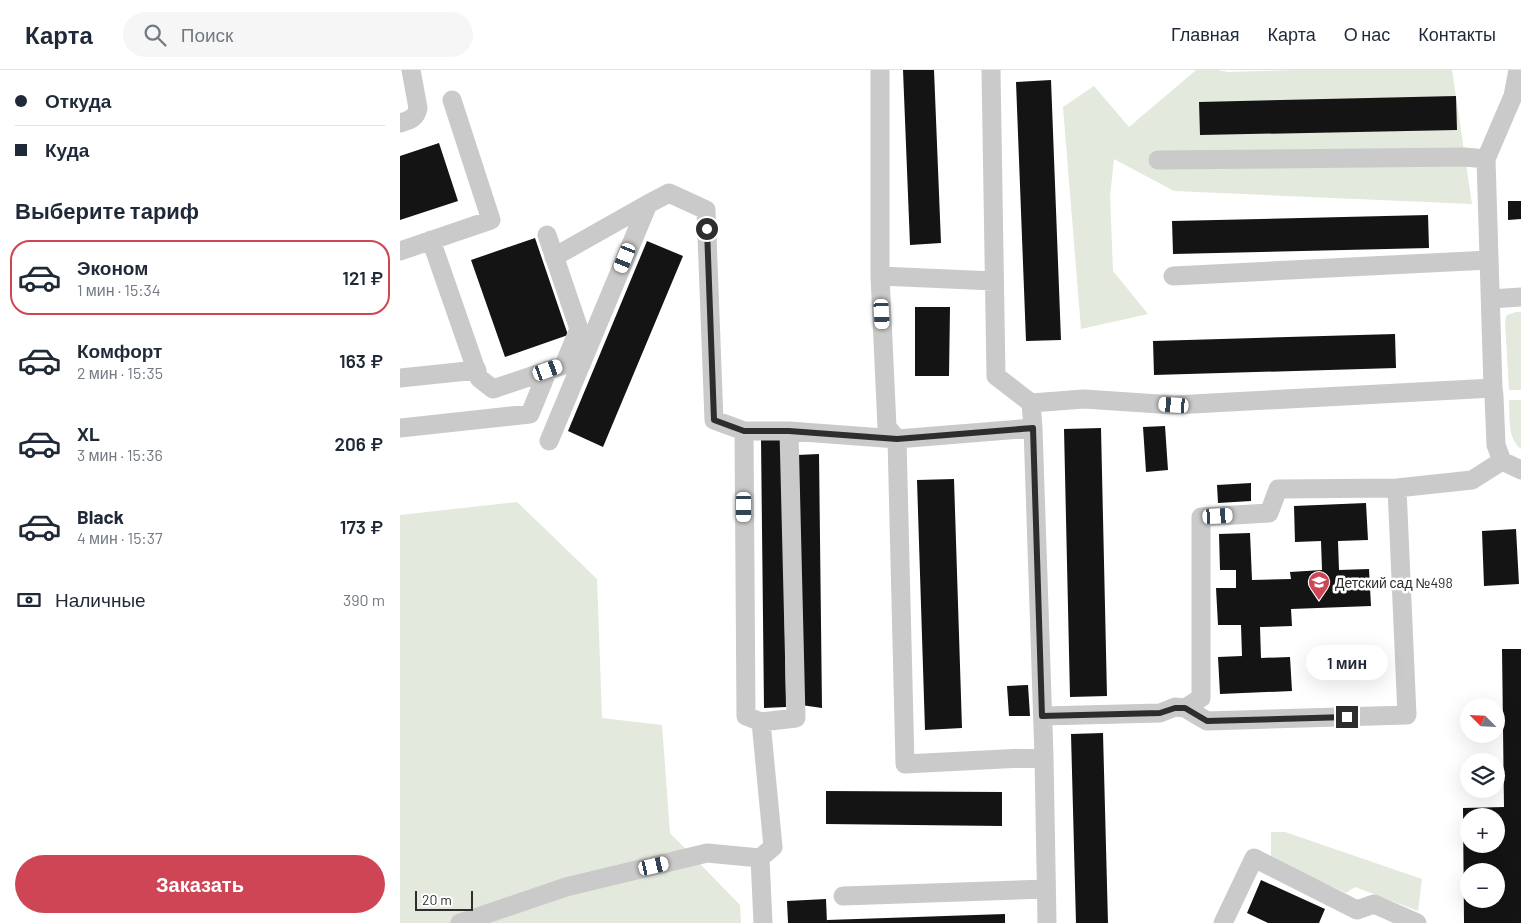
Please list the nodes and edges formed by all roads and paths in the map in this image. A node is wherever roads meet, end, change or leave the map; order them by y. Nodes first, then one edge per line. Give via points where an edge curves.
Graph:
1 (411, 70) edge
2 (880, 70) edge
3 (991, 70) edge
4 (1518, 70) edge
5 (452, 100) dead end
6 (400, 123) edge
7 (1486, 159) junction
8 (1158, 160) dead end
9 (648, 204) junction
10 (547, 235) dead end
11 (431, 240) junction
12 (400, 251) edge
13 (554, 257) junction
14 (1489, 260) junction
15 (880, 276) junction
16 (1173, 276) dead end
17 (994, 281) junction
18 (1521, 297) edge
19 (1491, 299) junction
20 (476, 370) junction
21 (548, 370) junction
22 (400, 378) edge
23 (1493, 388) junction
24 (1031, 403) junction
25 (400, 428) edge
26 (1033, 428) junction
27 (744, 431) junction
28 (789, 431) junction
29 (897, 439) junction
30 (549, 441) dead end
31 (1502, 461) junction
32 (1521, 470) edge
33 (1397, 488) junction
34 (1185, 708) junction
35 (1042, 716) junction
36 (761, 722) junction
37 (1044, 757) junction
38 (760, 858) junction
39 (1046, 889) junction
40 (844, 896) dead end
41 (460, 923) edge
42 (763, 923) edge
43 (1047, 923) edge
44 (1222, 923) edge
45 (1416, 923) edge

1 - 6 street via 417,114
2 - 15 street
3 - 17 street
4 - 7 street via 1513,96
5 - 11 street via 491,220
7 - 8 street
7 - 14 street
9 - 13 street
9 - 27 street via 669,193 706,210 714,420
9 - 30 street
10 - 13 street
11 - 12 street
11 - 20 street
13 - 21 street via 579,329 564,364
14 - 16 street
14 - 19 street
15 - 17 street
15 - 29 street via 887,427
17 - 24 street via 996,376
18 - 19 street
19 - 23 street
20 - 21 street via 479,378 493,390
20 - 22 street
21 - 25 street via 530,414
23 - 24 street via 1174,405 1084,399
23 - 31 street via 1496,445
24 - 26 street
26 - 29 street
26 - 35 street
27 - 28 street
27 - 36 street via 746,716
28 - 29 street
28 - 36 street via 796,718
29 - 37 street via 905,764
31 - 32 street
31 - 33 street via 1472,480
33 - 34 street via 1278,489 1269,513 1201,517 1201,698
33 - 34 street via 1407,716 1207,721
34 - 35 street via 1160,713
35 - 37 street
36 - 38 street via 774,847
37 - 39 street
38 - 41 street via 707,853 566,887
38 - 42 street
39 - 40 street
39 - 43 street
44 - 45 street via 1254,858 1357,910 1374,904

